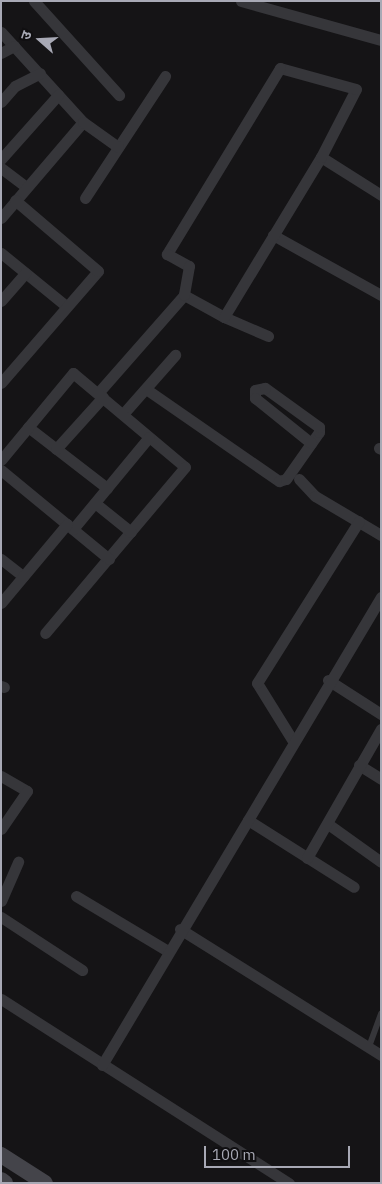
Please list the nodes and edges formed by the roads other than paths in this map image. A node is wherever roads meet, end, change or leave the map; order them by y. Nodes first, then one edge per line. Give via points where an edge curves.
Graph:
1 (34, 1) edge
2 (241, 1) edge
3 (1, 32) edge
4 (381, 40) edge
5 (14, 46) junction
6 (1, 53) edge
7 (40, 73) junction
8 (165, 76) dead end
9 (58, 94) junction
10 (119, 95) dead end
11 (1, 102) edge
12 (83, 122) junction
13 (118, 147) junction
14 (321, 158) junction
15 (1, 159) edge
16 (1, 168) edge
17 (26, 187) junction
18 (381, 195) edge
19 (85, 198) dead end
20 (15, 200) junction
21 (1, 218) edge
22 (273, 235) junction
23 (1, 253) edge
24 (25, 273) junction
25 (184, 295) junction
26 (381, 295) edge
27 (1, 301) edge
28 (66, 306) junction
29 (224, 317) junction
30 (268, 336) dead end
31 (175, 355) dead end
32 (1, 383) edge
33 (146, 389) junction
34 (100, 395) junction
35 (123, 414) junction
36 (28, 427) junction
37 (149, 437) junction
38 (311, 443) junction
39 (56, 448) junction
40 (1, 460) edge
41 (1, 470) edge
42 (300, 479) dead end
43 (107, 488) junction
44 (95, 503) junction
45 (358, 522) junction
46 (70, 527) junction
47 (131, 532) junction
48 (381, 535) edge
49 (1, 559) edge
50 (108, 559) junction
51 (23, 576) junction
52 (381, 596) edge
53 (1, 604) edge
54 (46, 633) dead end
55 (328, 680) junction
56 (381, 714) edge
57 (381, 729) edge
58 (293, 741) junction
59 (359, 765) junction
60 (1, 776) edge
61 (381, 779) edge
62 (248, 820) junction
63 (328, 824) junction
64 (1, 829) edge
65 (308, 858) junction
66 (18, 862) dead end
67 (381, 862) edge
68 (354, 887) dead end
69 (76, 896) dead end
70 (1, 901) edge
71 (1, 917) edge
72 (180, 929) junction
73 (168, 951) junction
74 (82, 970) dead end
75 (1, 999) edge
76 (381, 1014) edge
77 (369, 1047) junction
78 (381, 1055) edge
79 (102, 1065) junction
80 (1, 1155) edge
81 (1, 1180) edge
82 (5, 1183) edge
83 (45, 1183) edge
84 (289, 1183) edge

1 - 10 street
2 - 4 street
3 - 5 street
5 - 6 street
5 - 7 street
7 - 9 street
7 - 11 street via 15,86
8 - 13 street
9 - 12 street
9 - 15 street
12 - 13 street
12 - 17 street
13 - 19 street
14 - 18 street
14 - 22 street
14 - 25 street via 356,89 280,68 167,254 189,266
16 - 17 street
17 - 20 street
20 - 21 street
20 - 28 street via 98,271
22 - 26 street
22 - 29 street
23 - 24 street
24 - 27 street
24 - 28 street
25 - 29 street
25 - 34 street
28 - 32 street
29 - 30 street
31 - 33 street
33 - 35 street
33 - 38 street via 279,481 286,479
34 - 35 street
34 - 36 street via 73,373
34 - 39 street
35 - 37 street
36 - 39 street
36 - 40 street
37 - 43 street
37 - 47 street via 185,467
38 - 38 street via 254,398 255,390 265,388 316,424 319,432
39 - 43 street
41 - 46 street
42 - 45 street via 315,496
43 - 44 street
44 - 46 street
44 - 47 street
45 - 48 street
45 - 58 street via 256,683
46 - 50 street
46 - 51 street
47 - 50 street
49 - 51 street
50 - 54 street
51 - 53 street
52 - 55 street
55 - 56 street
55 - 58 street
57 - 59 street
58 - 62 street
59 - 61 street
59 - 63 street
60 - 64 street via 27,791
62 - 65 street
62 - 72 street
63 - 65 street
63 - 67 street
65 - 68 street
66 - 70 street
69 - 73 street
71 - 74 street
72 - 73 street
72 - 77 street
73 - 79 street
75 - 79 street
76 - 77 lane
77 - 78 street
79 - 84 street
80 - 83 main road
81 - 82 main road

